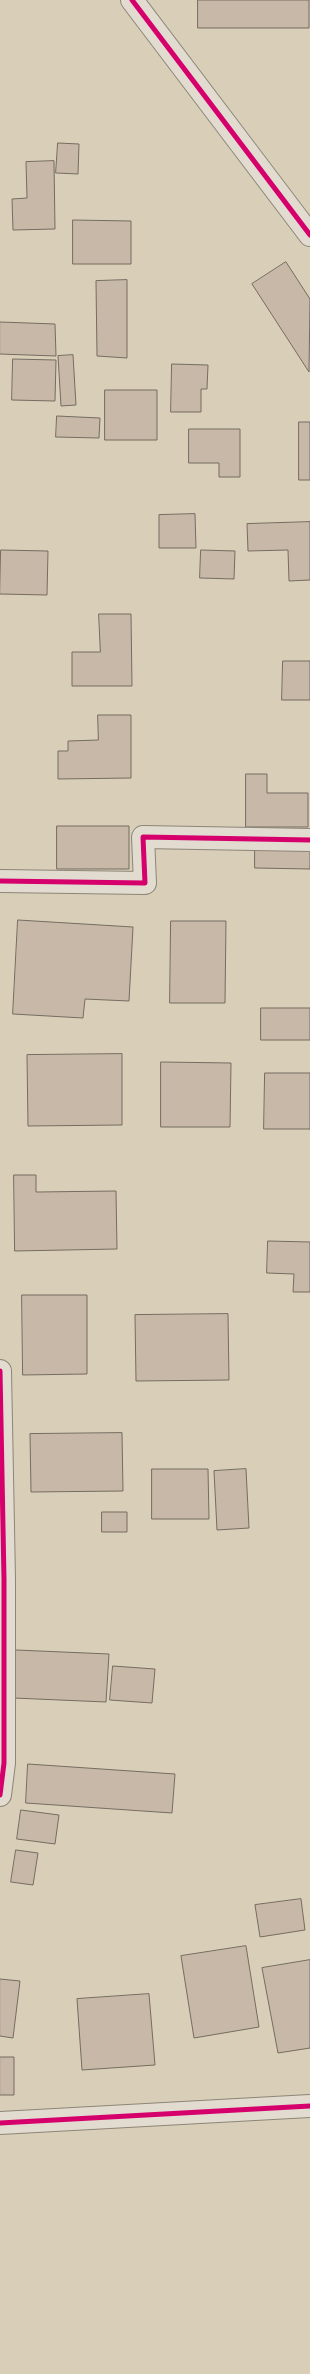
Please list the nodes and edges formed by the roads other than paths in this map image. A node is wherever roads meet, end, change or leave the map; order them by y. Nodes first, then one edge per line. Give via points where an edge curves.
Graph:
1 (132, 0) edge
2 (310, 235) edge
3 (310, 840) edge
4 (0, 881) edge
5 (0, 1371) edge
6 (2, 1579) edge
7 (0, 1795) edge
8 (310, 2106) edge
9 (0, 2123) edge

1 - 2 street
3 - 4 street via 143,837 145,883
5 - 6 street
6 - 7 street via 4,1763
8 - 9 street

